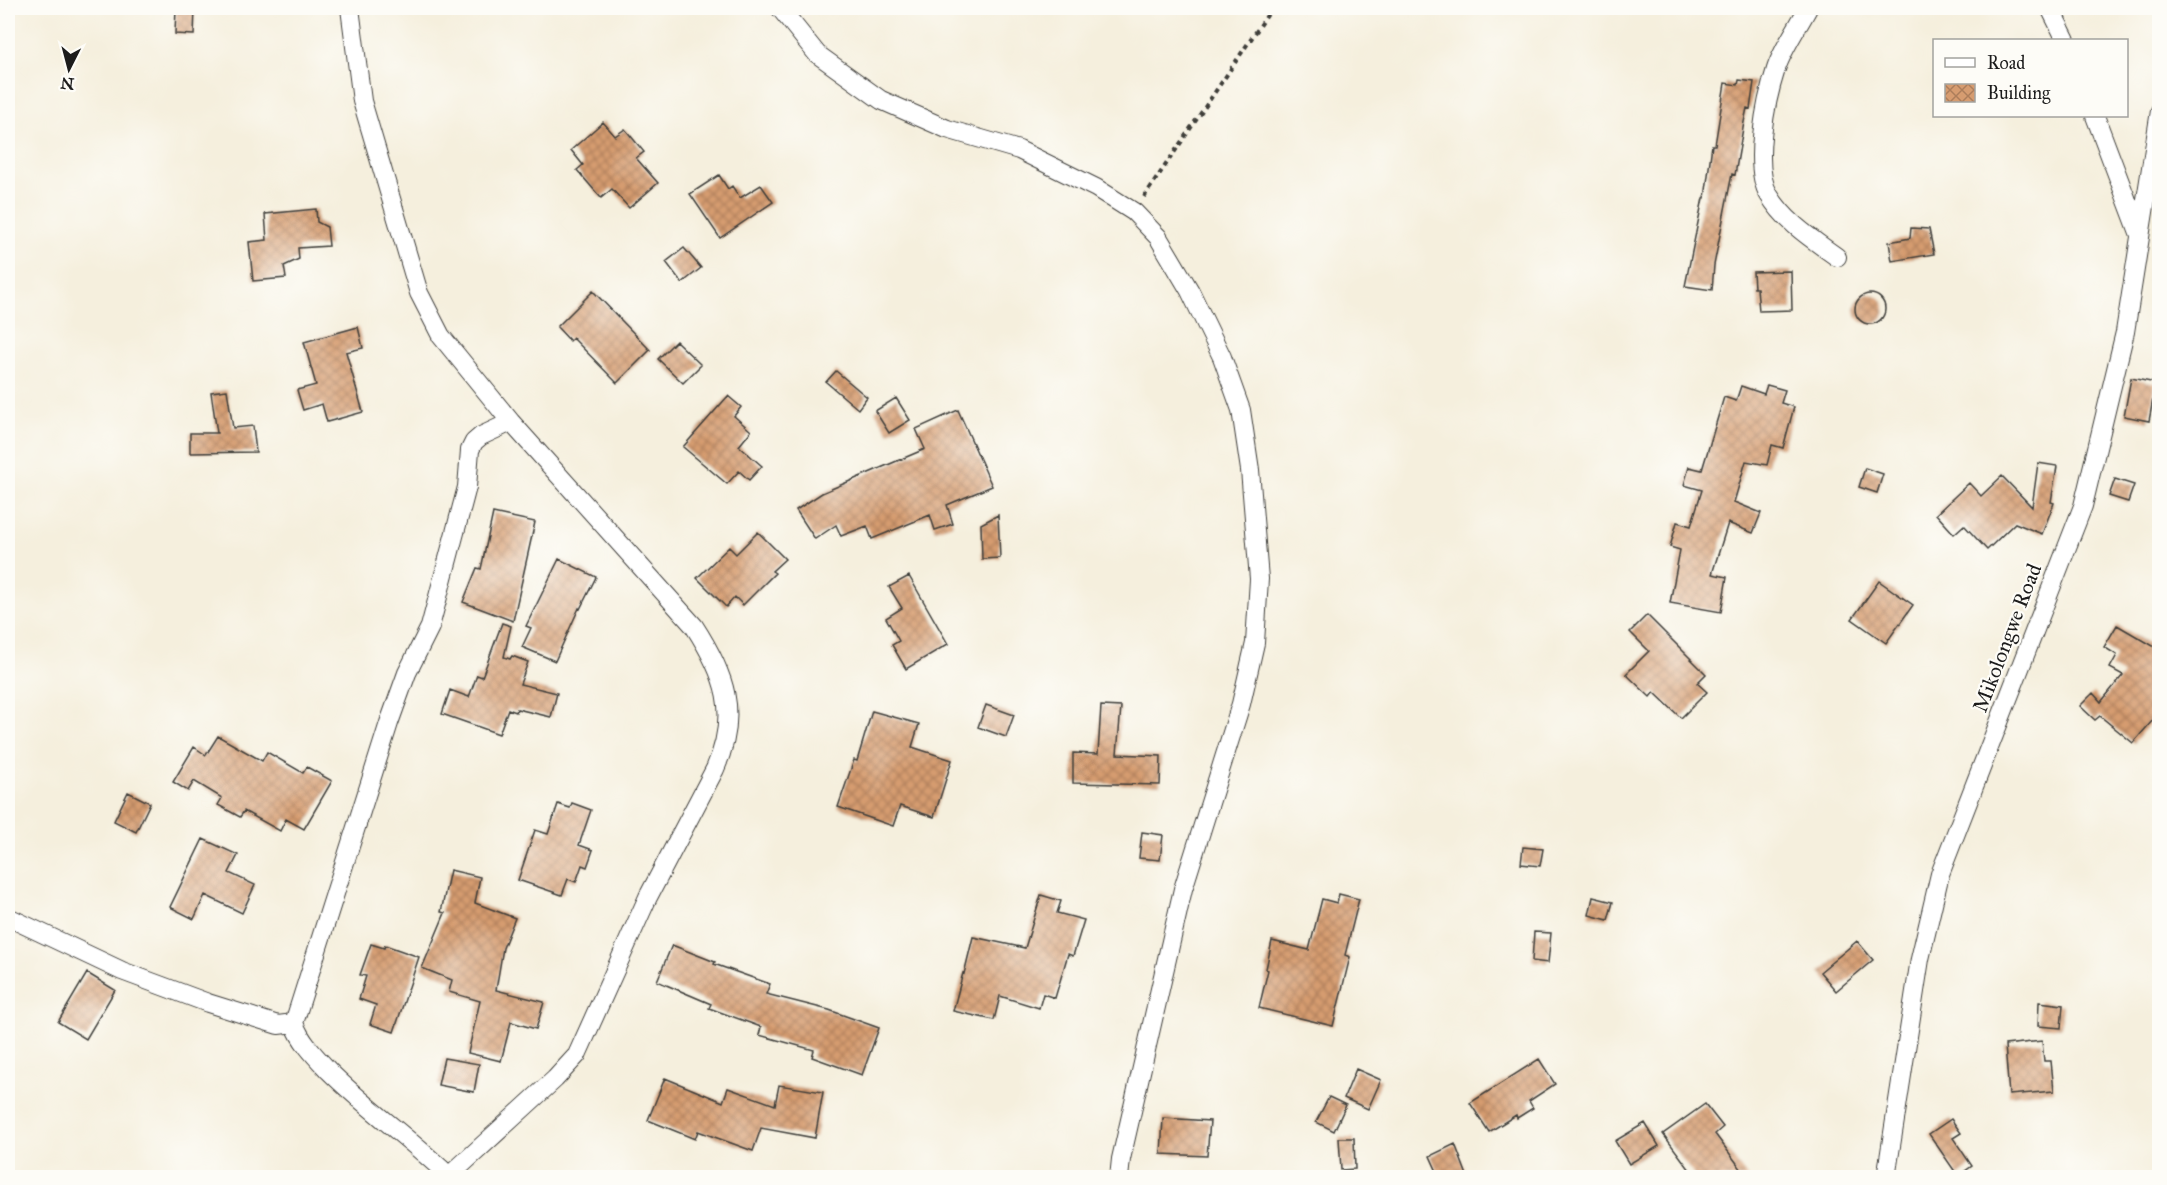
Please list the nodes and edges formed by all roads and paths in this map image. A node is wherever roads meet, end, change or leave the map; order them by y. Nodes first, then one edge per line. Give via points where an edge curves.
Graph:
1 (350, 8) edge
2 (780, 8) edge
3 (1272, 8) edge
4 (1808, 8) edge
5 (2050, 8) edge
6 (2066, 39) edge
7 (2160, 111) edge
8 (2095, 117) edge
9 (1134, 212) junction
10 (2140, 237) junction
11 (1837, 257) dead end
12 (511, 422) junction
13 (8, 917) edge
14 (294, 1023) junction
15 (449, 1177) edge
16 (1119, 1178) edge
17 (1886, 1178) edge

1 - 12 street via 362,101 419,293 441,336
2 - 9 street via 817,54 881,100 947,129 1019,150 1096,188
3 - 9 path
4 - 11 street via 1776,68 1763,126 1761,172 1768,194 1789,222
5 - 6 street
7 - 10 street, Mikolongwe Road
8 - 10 street
9 - 16 street via 1158,237 1190,291 1222,357 1241,410 1251,470 1259,579 1255,643 1241,704 1183,889
10 - 17 street, Mikolongwe Road via 2125,332 2083,506 1940,874 1920,959
12 - 14 street via 481,436 470,450 467,487 430,627 407,673 389,723
12 - 15 street via 694,626 716,664 725,690 728,729 715,769 648,897 577,1055
13 - 14 street via 176,991 278,1025
14 - 15 street via 313,1054 352,1094

